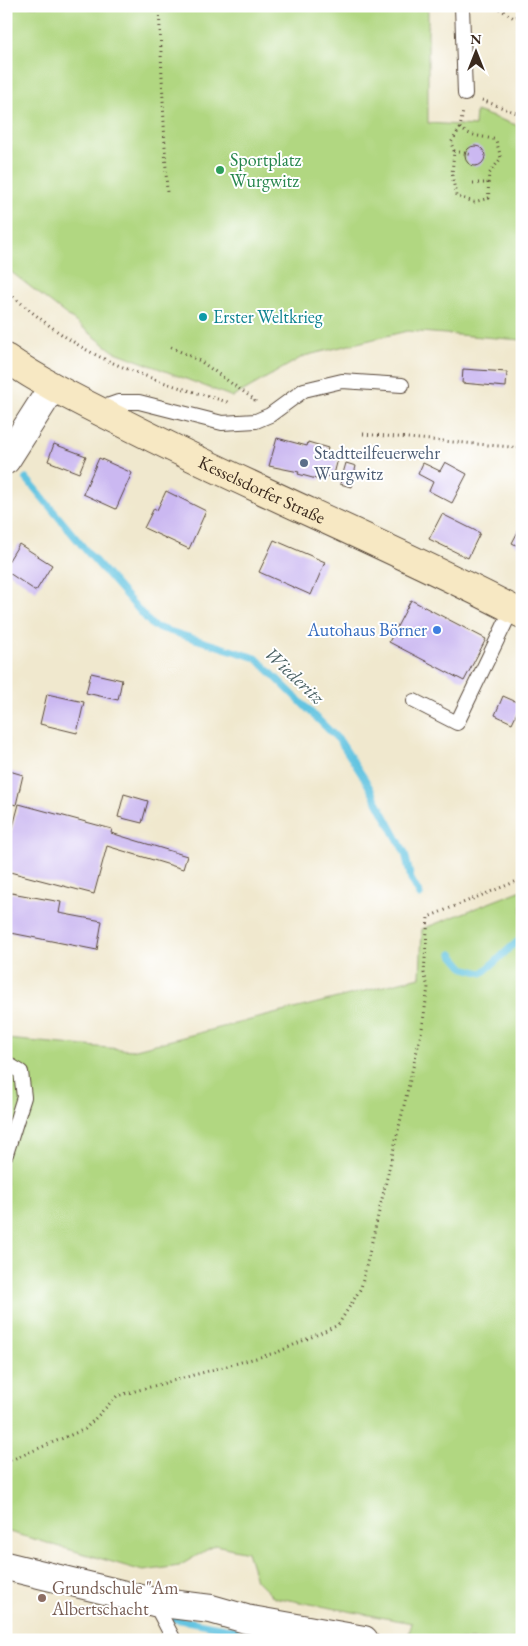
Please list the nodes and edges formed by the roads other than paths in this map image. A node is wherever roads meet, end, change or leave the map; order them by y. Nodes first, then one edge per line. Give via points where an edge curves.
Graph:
1 (462, 6) edge
2 (465, 94) road end
3 (6, 358) edge
4 (402, 385) dead end
5 (52, 388) junction
6 (98, 410) junction
7 (6, 460) edge
8 (517, 612) edge
9 (414, 701) dead end
10 (6, 1063) edge
11 (6, 1154) edge
12 (6, 1566) edge
13 (154, 1602) junction
14 (174, 1640) edge
15 (364, 1640) edge

1 - 2 lane
3 - 5 main road, Kesselsdorfer Straße
4 - 6 lane via 342,382 304,390 270,415 256,421 222,423 139,402 118,402
5 - 6 main road, Kesselsdorfer Straße
5 - 7 street
6 - 8 main road, Kesselsdorfer Straße via 192,459 427,565
8 - 9 lane via 457,723
10 - 11 lane via 21,1072 24,1097
12 - 13 street
13 - 14 lane
13 - 15 street via 211,1609

